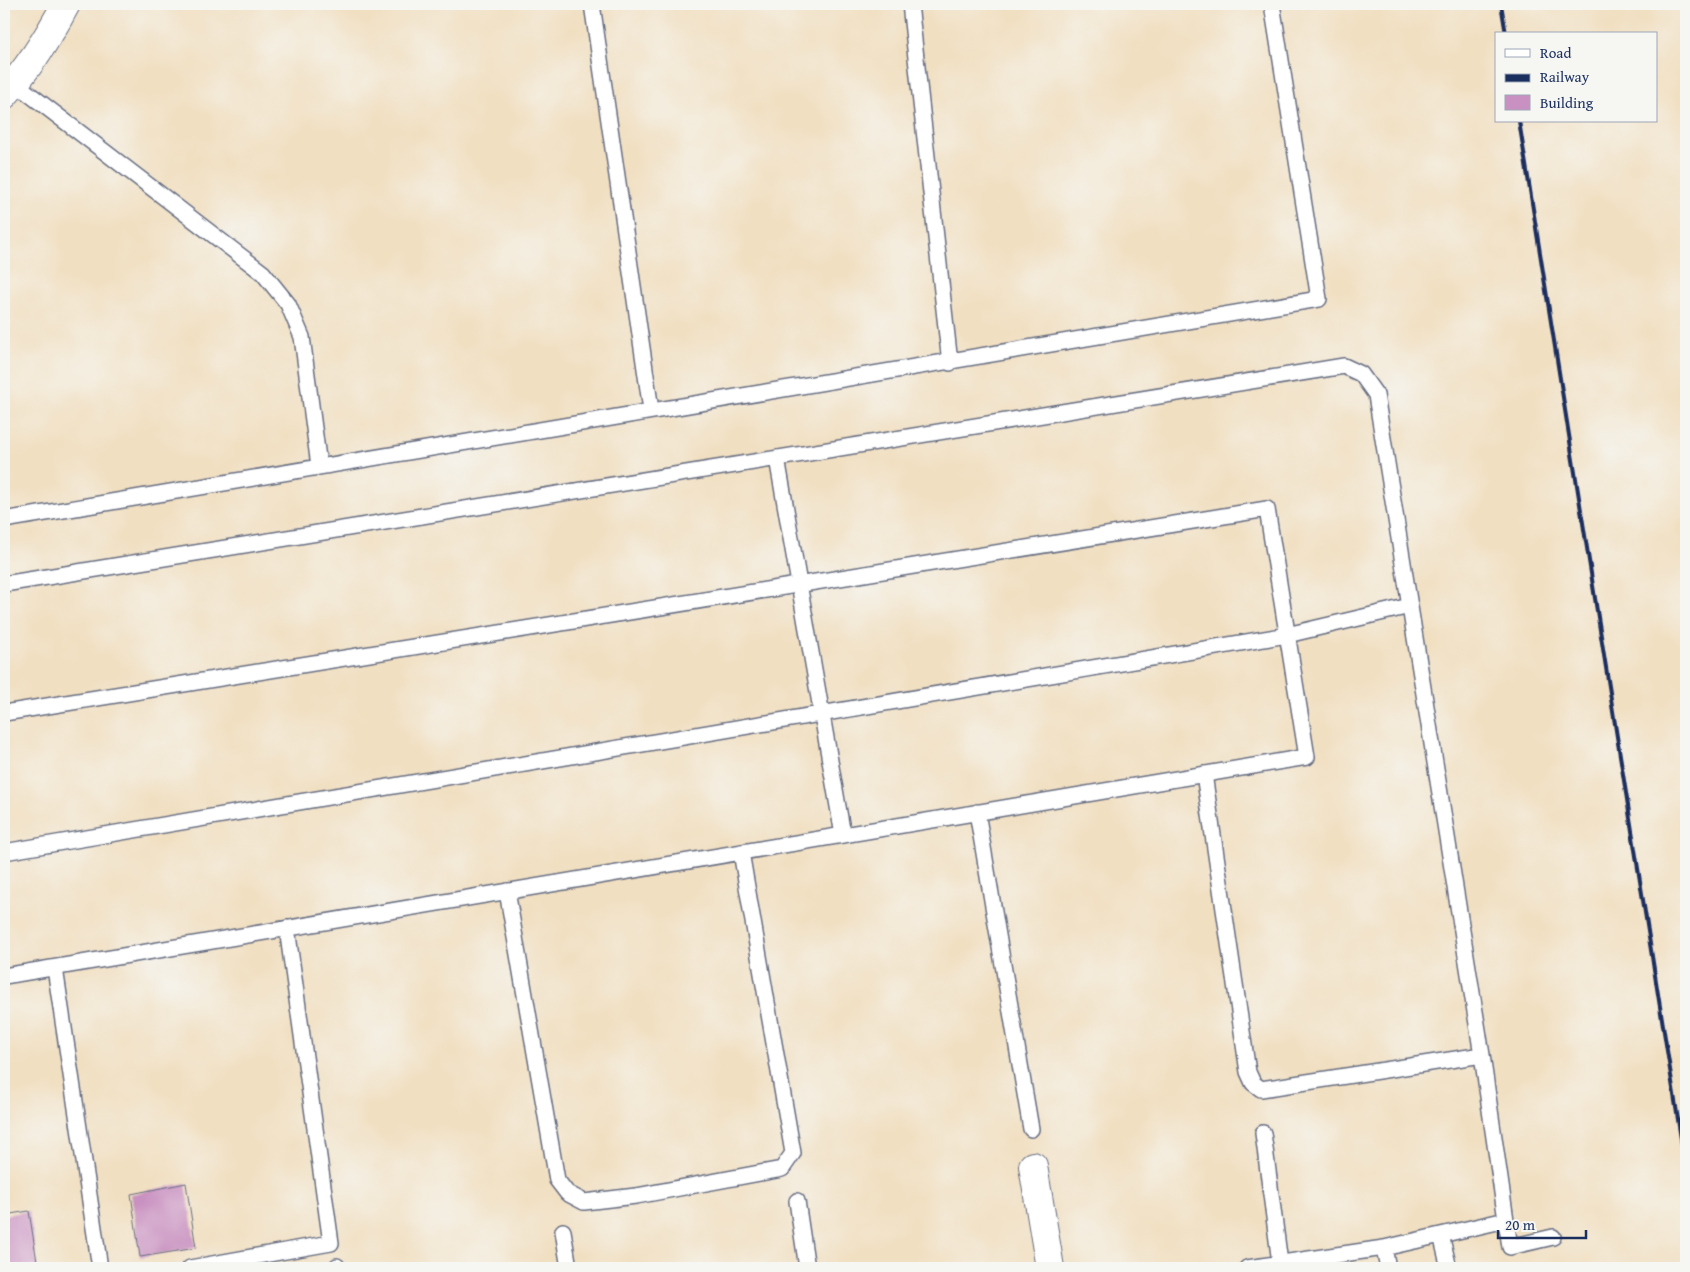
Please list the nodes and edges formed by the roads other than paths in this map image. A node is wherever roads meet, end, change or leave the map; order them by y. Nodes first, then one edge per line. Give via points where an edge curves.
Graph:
1 (66, 4) edge
2 (592, 4) edge
3 (910, 4) edge
4 (1272, 4) edge
5 (8, 84) edge
6 (950, 363) junction
7 (652, 410) junction
8 (777, 458) junction
9 (318, 466) junction
10 (4, 520) edge
11 (4, 584) edge
12 (800, 584) junction
13 (1410, 606) junction
14 (1287, 635) junction
15 (4, 713) edge
16 (822, 714) junction
17 (1204, 774) junction
18 (977, 812) junction
19 (843, 835) junction
20 (4, 852) edge
21 (741, 852) junction
22 (507, 891) junction
23 (288, 928) junction
24 (55, 968) junction
25 (4, 976) edge
26 (1482, 1055) junction
27 (1031, 1129) dead end
28 (1264, 1133) dead end
29 (1033, 1166) dead end
30 (797, 1202) dead end
31 (1506, 1220) junction
32 (563, 1231) dead end
33 (1441, 1235) junction
34 (1553, 1237) dead end
35 (1384, 1248) junction
36 (1280, 1263) junction
37 (100, 1268) edge
38 (190, 1268) edge
39 (568, 1268) edge
40 (807, 1268) edge
41 (1050, 1268) edge
42 (1248, 1268) edge
43 (1388, 1268) edge
44 (1449, 1268) edge

1 - 5 street via 55,25
2 - 7 lane
3 - 6 lane
4 - 6 lane via 1320,299
5 - 9 lane via 263,273 288,304 302,337
6 - 7 lane
7 - 9 lane
8 - 11 lane
8 - 12 lane
8 - 13 lane via 1344,366 1362,374 1376,395
9 - 10 lane
12 - 14 lane via 1267,509
12 - 15 lane
12 - 16 lane
13 - 14 lane
13 - 26 lane
14 - 16 lane
14 - 17 lane via 1307,757
16 - 19 lane
16 - 20 lane
17 - 18 lane
17 - 26 lane via 1248,1072 1254,1083 1261,1089
18 - 19 lane
18 - 27 lane
19 - 21 lane
21 - 22 lane
21 - 22 lane via 793,1152 782,1169 636,1196 584,1202 567,1193 557,1180
22 - 23 lane
23 - 24 lane
23 - 38 lane via 331,1243
24 - 25 lane
24 - 37 lane
26 - 31 lane
28 - 36 lane
29 - 41 street
30 - 40 lane
31 - 33 lane
31 - 34 lane via 1510,1246
32 - 39 lane
33 - 35 lane
33 - 44 lane
35 - 36 lane
35 - 43 lane
36 - 42 lane

